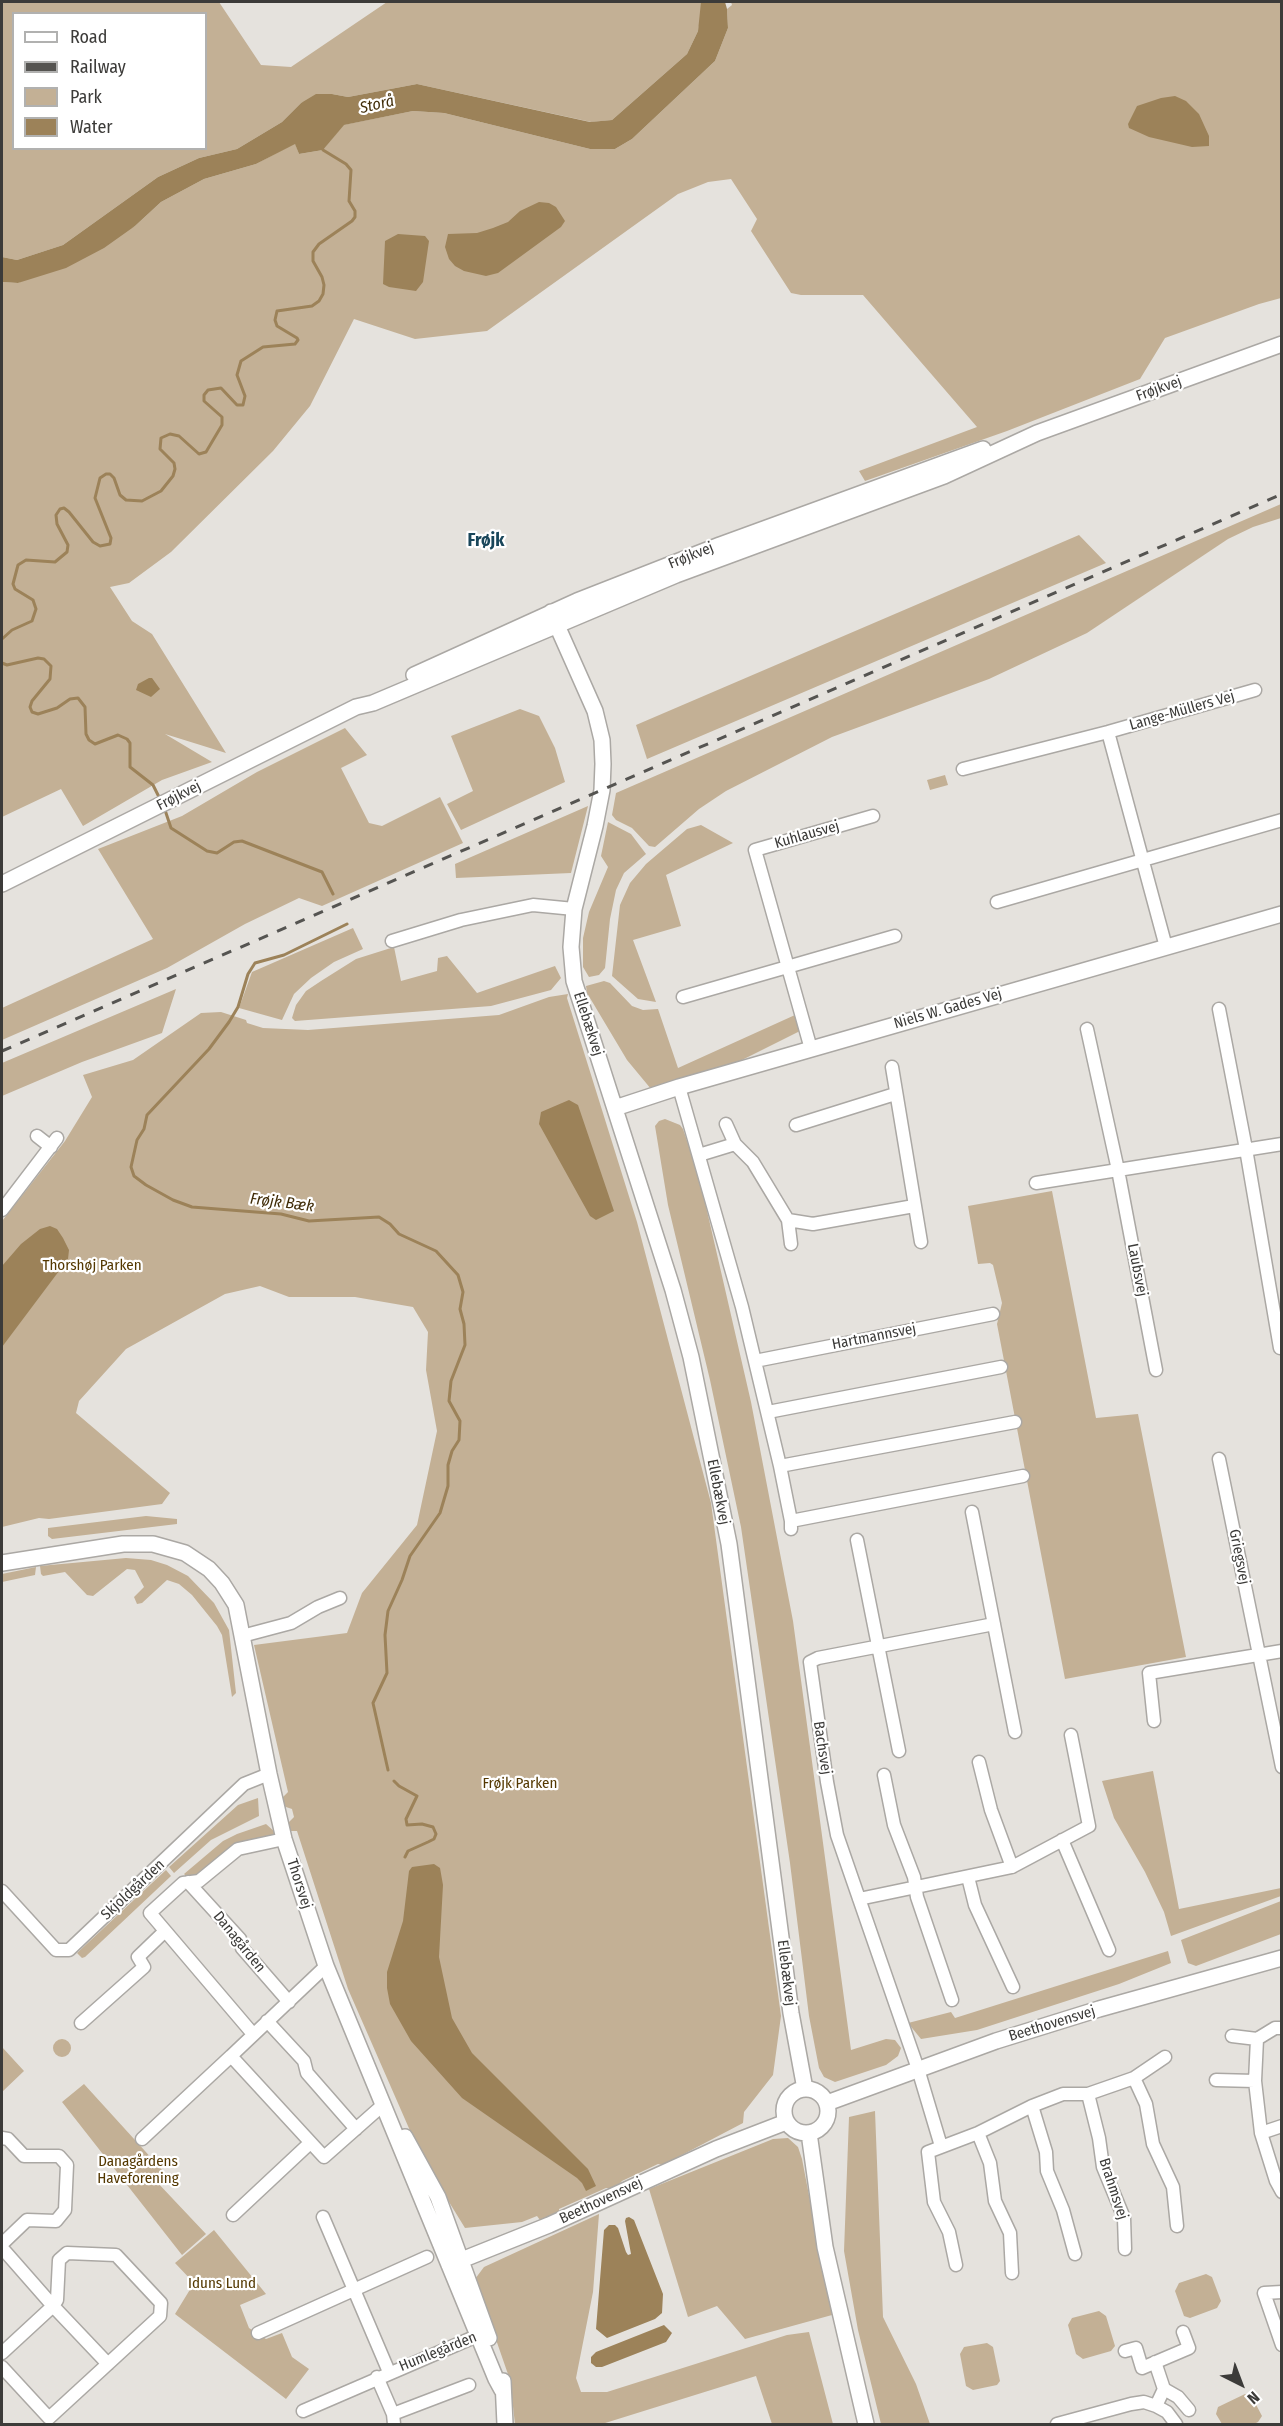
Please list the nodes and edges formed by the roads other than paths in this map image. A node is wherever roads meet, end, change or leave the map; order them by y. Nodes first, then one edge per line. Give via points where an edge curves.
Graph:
1 (1281, 344) edge
2 (554, 618) junction
3 (1255, 690) dead end
4 (1108, 732) junction
5 (963, 769) dead end
6 (873, 816) dead end
7 (1281, 820) edge
8 (1143, 861) junction
9 (2, 884) edge
10 (997, 902) dead end
11 (574, 909) junction
12 (1281, 914) edge
13 (895, 936) dead end
14 (392, 941) dead end
15 (1166, 947) junction
16 (788, 967) junction
17 (683, 997) dead end
18 (1219, 1009) dead end
19 (1087, 1029) dead end
20 (811, 1048) junction
21 (892, 1067) dead end
22 (679, 1087) junction
23 (895, 1094) junction
24 (615, 1108) junction
25 (726, 1124) dead end
26 (796, 1125) dead end
27 (37, 1136) dead end
28 (735, 1144) junction
29 (1281, 1144) edge
30 (1246, 1149) junction
31 (699, 1155) junction
32 (1118, 1170) junction
33 (1036, 1183) dead end
34 (914, 1206) junction
35 (2, 1210) edge
36 (788, 1220) junction
37 (921, 1242) dead end
38 (791, 1244) dead end
39 (993, 1314) dead end
40 (1280, 1348) dead end
41 (755, 1361) junction
42 (1001, 1367) dead end
43 (1156, 1370) dead end
44 (768, 1412) junction
45 (1015, 1422) dead end
46 (1220, 1459) dead end
47 (780, 1466) junction
48 (1023, 1476) dead end
49 (972, 1512) dead end
50 (857, 1540) dead end
51 (2, 1563) edge
52 (340, 1598) dead end
53 (994, 1624) junction
54 (242, 1636) junction
55 (877, 1646) junction
56 (1281, 1651) edge
57 (1259, 1654) junction
58 (1154, 1722) dead end
59 (1015, 1732) dead end
60 (1071, 1735) dead end
61 (899, 1751) dead end
62 (979, 1762) dead end
63 (1281, 1767) edge
64 (268, 1774) junction
65 (884, 1775) dead end
66 (284, 1839) junction
67 (1062, 1840) junction
68 (1012, 1867) junction
69 (968, 1877) junction
70 (188, 1882) junction
71 (916, 1887) junction
72 (2, 1891) edge
73 (859, 1899) junction
74 (165, 1931) junction
75 (1109, 1950) dead end
76 (1281, 1958) edge
77 (326, 1966) junction
78 (1013, 1987) dead end
79 (952, 2000) dead end
80 (289, 2002) junction
81 (267, 2021) junction
82 (81, 2024) dead end
83 (1281, 2028) edge
84 (253, 2034) junction
85 (1232, 2036) dead end
86 (1257, 2039) junction
87 (231, 2056) junction
88 (1165, 2058) dead end
89 (918, 2068) junction
90 (1134, 2078) junction
91 (1216, 2080) dead end
92 (1255, 2081) junction
93 (805, 2089) junction
94 (1088, 2094) junction
95 (827, 2103) junction
96 (384, 2104) junction
97 (1032, 2106) junction
98 (786, 2122) junction
99 (1281, 2126) edge
100 (356, 2129) junction
101 (809, 2133) junction
102 (978, 2133) junction
103 (1261, 2133) junction
104 (2, 2139) edge
105 (142, 2139) dead end
106 (310, 2143) junction
107 (941, 2146) junction
108 (1281, 2192) edge
109 (233, 2215) dead end
110 (323, 2217) dead end
111 (1177, 2226) dead end
112 (2, 2244) edge
113 (2, 2248) edge
114 (1125, 2249) dead end
115 (1075, 2254) dead end
116 (427, 2257) dead end
117 (455, 2263) junction
118 (956, 2265) dead end
119 (1012, 2273) dead end
120 (354, 2291) junction
121 (1281, 2292) edge
122 (53, 2306) junction
123 (1183, 2332) dead end
124 (258, 2333) dead end
125 (482, 2334) junction
126 (1280, 2339) edge
127 (1125, 2351) dead end
128 (2, 2353) edge
129 (1155, 2362) junction
130 (108, 2364) junction
131 (2, 2367) edge
132 (383, 2375) junction
133 (469, 2385) dead end
134 (1164, 2389) junction
135 (1156, 2406) junction
136 (1189, 2410) dead end
137 (303, 2411) dead end
138 (393, 2419) edge
139 (46, 2421) edge
140 (505, 2424) edge
141 (866, 2424) edge
142 (1063, 2424) edge
143 (1176, 2424) edge

1 - 2 street, Frøjkvej via 1037,433 944,476
2 - 9 street, Frøjkvej via 373,703 356,707
2 - 11 street, Ellebækvej via 595,711 602,740 602,790
3 - 4 street, Lange-Müllers Vej
4 - 5 street, Lange-Müllers Vej
4 - 8 street, Lange-Müllers Vej
6 - 16 street, Kuhlausvej via 755,849
7 - 8 street
8 - 10 street
8 - 15 street, Lange-Müllers Vej
11 - 14 street via 533,905 461,920
11 - 24 street, Ellebækvej via 574,981
12 - 15 street, Niels W. Gades Vej
13 - 16 street
15 - 20 street, Niels W. Gades Vej
16 - 17 street
16 - 20 street, Kuhlausvej
18 - 30 street
19 - 32 street, Laubsvej
20 - 22 street, Niels W. Gades Vej
21 - 23 street
22 - 24 street, Niels W. Gades Vej
22 - 31 street
23 - 26 street
23 - 34 street
24 - 93 street, Ellebækvej via 691,1357 729,1544 791,2013
25 - 28 street
27 - 35 street via 54,1143
28 - 31 street
28 - 36 street via 753,1162
29 - 30 street
30 - 32 street
30 - 40 street
31 - 41 street
32 - 33 street
32 - 43 street, Laubsvej
34 - 36 street via 813,1224
34 - 37 street
36 - 38 street
39 - 41 street, Hartmannsvej
41 - 44 street
42 - 44 street
44 - 47 street
45 - 47 street
46 - 57 street, Griegsvej
47 - 48 street via 791,1525
49 - 53 street
50 - 55 street
51 - 54 street, Thorsvej via 123,1544 153,1544 185,1553 222,1583 236,1605
52 - 54 street via 291,1623
53 - 55 street, Bachsvej
53 - 59 street
54 - 64 street, Thorsvej
55 - 61 street
55 - 73 street, Bachsvej via 810,1662 837,1835
56 - 57 street
57 - 58 street via 1149,1673
57 - 63 street, Griegsvej
60 - 67 street via 1089,1827
62 - 68 street
64 - 66 street, Thorsvej
64 - 72 street, Skjoldgården via 249,1781 232,1794 69,1950 56,1950
65 - 71 street via 894,1825
66 - 70 street via 238,1849 199,1881
66 - 77 street, Thorsvej
67 - 68 street
67 - 75 street
68 - 69 street
69 - 71 street
69 - 78 street via 975,1905
70 - 74 street via 150,1913
70 - 80 street, Danagården via 240,1939 242,1948
71 - 73 street
71 - 79 street via 916,1897
73 - 89 street, Bachsvej
74 - 82 street via 138,1957 144,1967
74 - 84 street
76 - 89 street, Beethovensvej via 1088,2013
77 - 80 street
77 - 96 street, Thorsvej
80 - 81 street
81 - 84 street
81 - 100 street via 304,2061 307,2073
83 - 86 street
84 - 87 street
85 - 86 street
86 - 92 street
87 - 105 street
87 - 106 street
88 - 90 street
89 - 95 street, Beethovensvej
89 - 107 street
90 - 94 street
90 - 111 street via 1146,2104 1153,2144 1173,2187
91 - 92 street
92 - 103 street
93 - 95 street via 818,2093
93 - 98 street via 787,2100
94 - 97 street via 1063,2094
94 - 114 street, Brahmsvej via 1103,2167 1124,2218
95 - 101 street via 827,2119 817,2131
96 - 100 street
96 - 117 street, Thorsvej
97 - 102 street
97 - 115 street via 1046,2152 1047,2171
98 - 101 street via 796,2131
98 - 117 street, Beethovensvej
99 - 103 street
100 - 106 street via 324,2157
101 - 141 street via 825,2247
102 - 107 street
102 - 119 street via 990,2163 995,2200 1010,2233
103 - 108 street
104 - 112 street via 8,2139 24,2156 59,2156 67,2165 65,2210 56,2221 27,2220
106 - 109 street
107 - 118 street via 928,2152 934,2202 949,2232
110 - 120 street, Humlegården
113 - 122 street
116 - 120 street
117 - 125 street, Thorsvej
120 - 124 street
120 - 132 street, Humlegården
121 - 126 street via 1264,2293
122 - 128 street
122 - 130 street
122 - 130 street via 57,2300 59,2260 67,2253 116,2255 161,2303 160,2316
123 - 129 street via 1189,2348
125 - 132 street, Humlegården
125 - 140 street, Thorsvej via 506,2404
127 - 129 street via 1136,2348 1142,2368
129 - 134 street
130 - 139 street
131 - 139 street
132 - 137 street, Humlegården
132 - 138 street, Humlegården
133 - 138 street, Humlegården
134 - 135 street
134 - 136 street
135 - 142 street via 1144,2402 1131,2404
135 - 143 street

